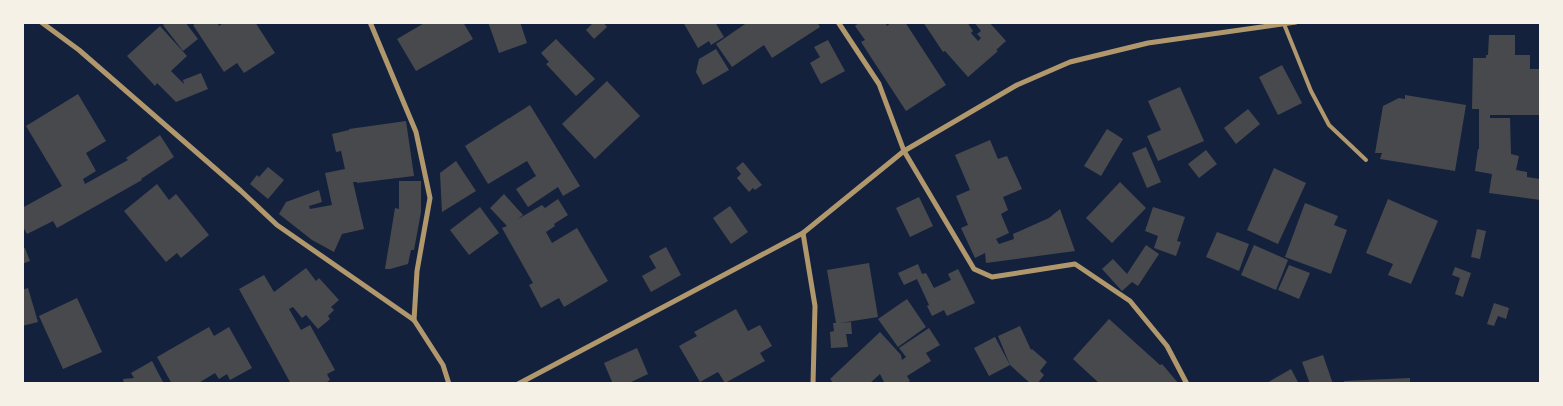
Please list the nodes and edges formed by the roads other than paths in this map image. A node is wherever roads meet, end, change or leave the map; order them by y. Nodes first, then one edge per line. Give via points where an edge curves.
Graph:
1 (41, 22) edge
2 (370, 22) edge
3 (838, 22) edge
4 (1296, 22) edge
5 (1284, 24) junction
6 (904, 151) junction
7 (1366, 160) dead end
8 (804, 233) junction
9 (414, 320) junction
10 (449, 384) edge
11 (518, 384) edge
12 (813, 384) edge
13 (1186, 384) edge

1 - 9 street via 94,63 277,225
2 - 9 street via 416,132 430,198 417,271
3 - 6 street via 878,84
4 - 5 street
5 - 6 street via 1148,44 1070,62 1018,84
5 - 7 lane via 1311,91 1329,125
6 - 8 street
6 - 13 street via 974,269 992,277 1075,264 1130,301 1167,346
8 - 11 street
8 - 12 street via 815,306
9 - 10 street via 443,366

